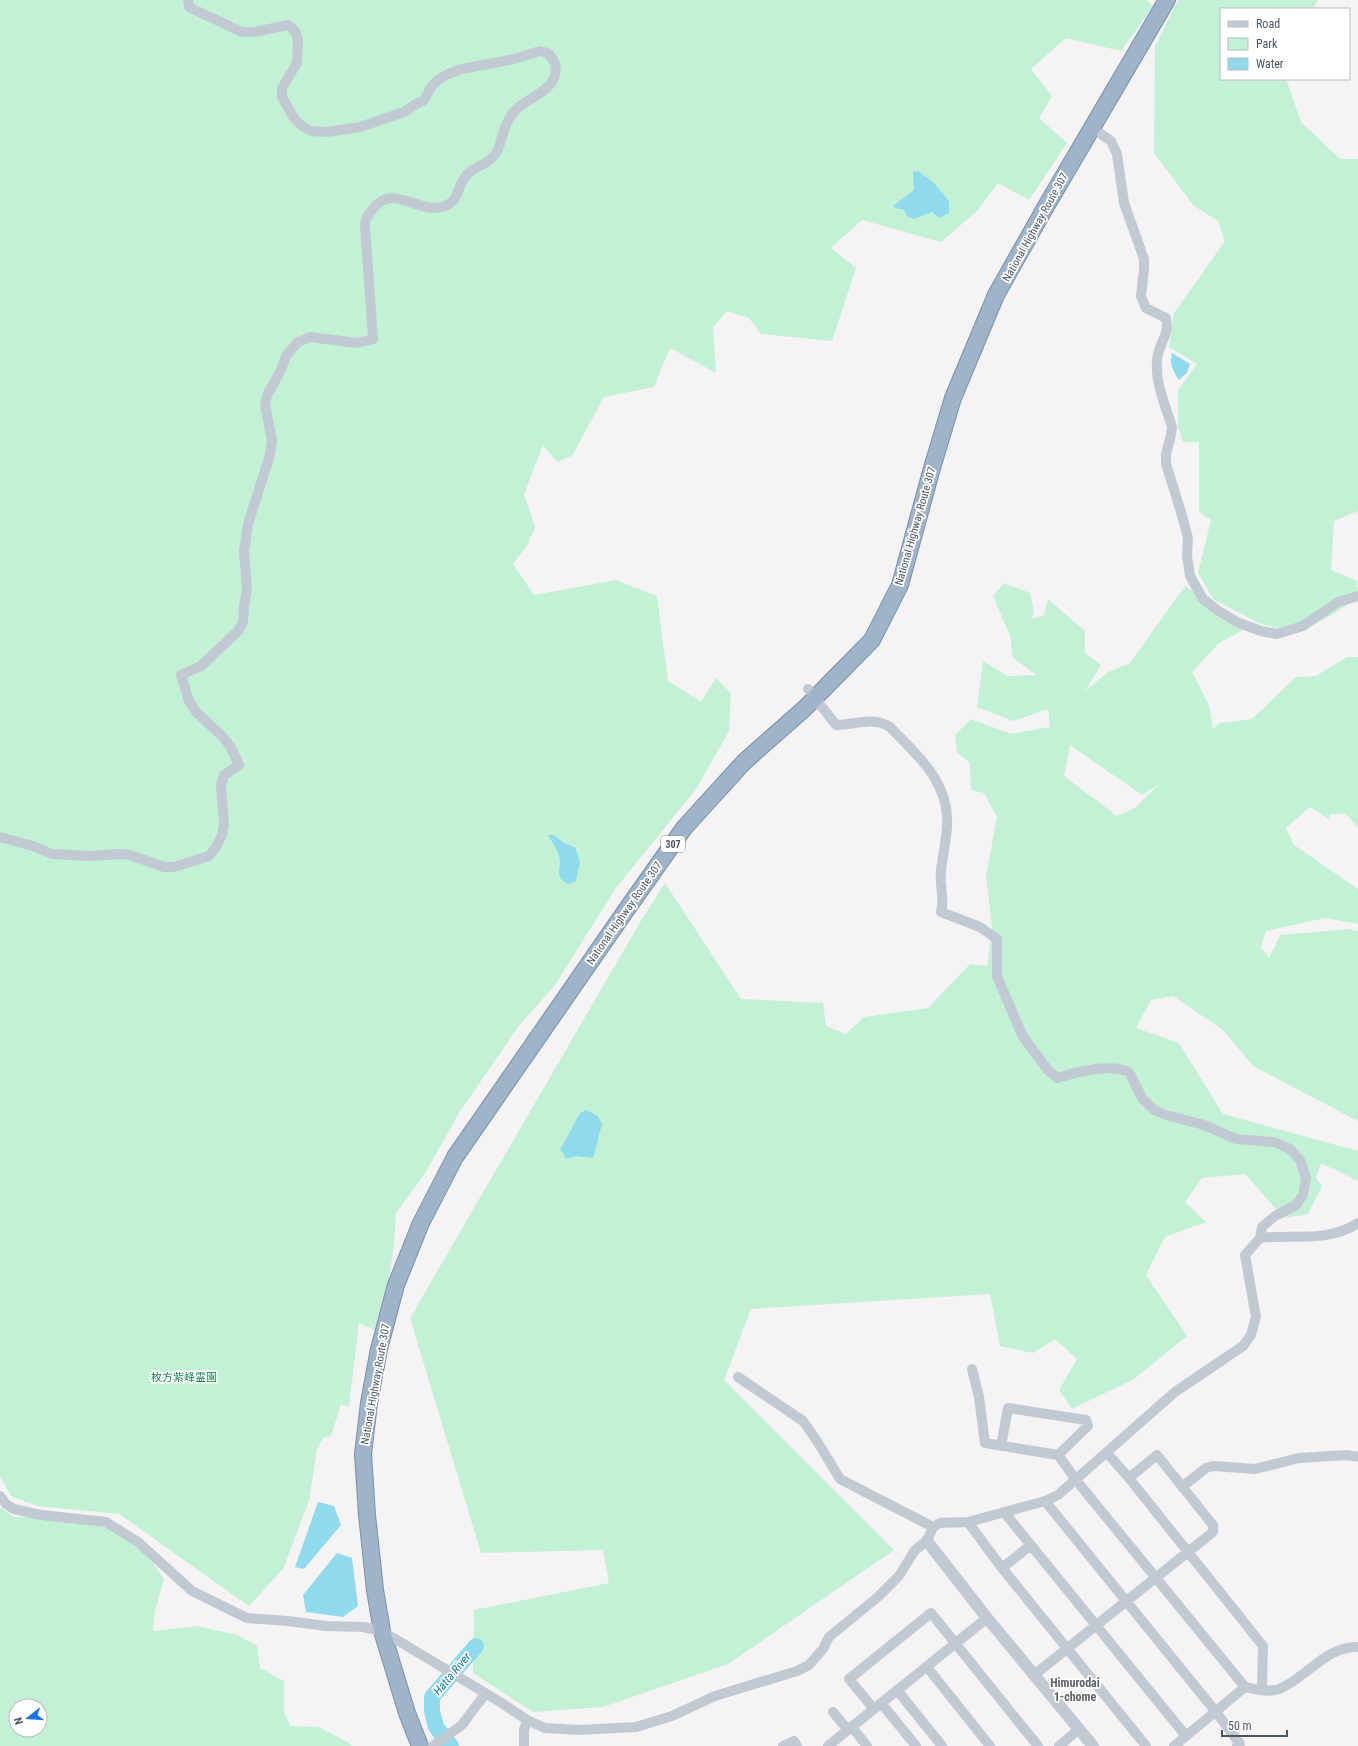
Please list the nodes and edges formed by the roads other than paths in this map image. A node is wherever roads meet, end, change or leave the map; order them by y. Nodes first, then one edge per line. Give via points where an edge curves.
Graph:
1 (188, 0) edge
2 (1167, 0) edge
3 (1101, 134) dead end
4 (1358, 596) edge
5 (811, 693) junction
6 (0, 837) edge
7 (1358, 1224) edge
8 (1260, 1238) junction
9 (972, 1369) dead end
10 (738, 1377) dead end
11 (1001, 1446) junction
12 (1107, 1454) junction
13 (1058, 1455) junction
14 (1358, 1457) edge
15 (1129, 1478) junction
16 (1076, 1480) junction
17 (1182, 1487) junction
18 (0, 1496) edge
19 (1045, 1501) junction
20 (1004, 1512) junction
21 (968, 1522) junction
22 (933, 1527) junction
23 (927, 1541) junction
24 (1031, 1545) junction
25 (1187, 1552) junction
26 (1002, 1568) junction
27 (1156, 1577) junction
28 (1126, 1602) junction
29 (988, 1618) junction
30 (1096, 1625) junction
31 (382, 1631) junction
32 (956, 1644) junction
33 (1358, 1647) edge
34 (1066, 1649) junction
35 (927, 1667) junction
36 (1034, 1675) junction
37 (1245, 1687) junction
38 (897, 1690) junction
39 (1262, 1690) junction
40 (485, 1694) junction
41 (878, 1706) junction
42 (833, 1712) dead end
43 (1216, 1712) junction
44 (527, 1720) junction
45 (850, 1728) junction
46 (1078, 1730) junction
47 (1186, 1736) junction
48 (420, 1746) edge
49 (433, 1746) edge
50 (524, 1746) edge
51 (782, 1746) edge
52 (797, 1746) edge
53 (828, 1746) edge
54 (867, 1746) edge
55 (916, 1746) edge
56 (942, 1746) edge
57 (990, 1746) edge
58 (1038, 1746) edge
59 (1059, 1746) edge
60 (1093, 1746) edge
61 (1146, 1746) edge
62 (1174, 1746) edge
63 (1237, 1746) edge

1 - 6 street via 189,6 195,10 242,32 288,25 295,31 298,40 297,63 282,88 282,97 294,118 311,131 360,127 404,112 424,100 439,79 462,69 510,60 540,51 548,53 555,62 556,70 549,85 516,109 506,123 500,145 491,160 465,176 454,201 437,208 394,198 387,198 376,204 365,220 373,339 357,343 310,337 298,342 286,356 267,395 265,405 272,440 270,455 248,524 244,551 247,589 243,622 238,631 201,666 181,675 189,701 196,712 222,736 239,765 224,776 221,785 224,825 216,847 209,856 174,867 164,867 130,855 52,854 10,838
2 - 5 highway, National Highway Route 307 / 307 via 996,296 953,398 900,585 886,613 872,640
3 - 4 street via 1112,141 1117,154 1124,203 1144,259 1141,296 1146,308 1166,318 1168,328 1159,349 1157,363 1158,377 1172,427 1166,464 1188,538 1190,576 1198,591 1203,599 1217,610 1239,623 1277,634 1303,626 1338,602
5 - 8 street via 836,725 868,721 883,723 890,727 936,779 947,807 941,872 941,912 980,927 997,939 997,976 1022,1035 1047,1069 1058,1078 1111,1067 1122,1069 1129,1072 1142,1098 1154,1110 1204,1125 1236,1139 1274,1142 1290,1149 1300,1160 1306,1178 1303,1195 1296,1205 1274,1216 1262,1227
5 - 31 highway, National Highway Route 307 / 307 via 684,828 455,1157 421,1223 396,1285 379,1349 363,1454 370,1545
7 - 8 street via 1326,1236 1280,1235
8 - 12 street via 1245,1255 1256,1317 1251,1335 1243,1346 1175,1392
9 - 11 street via 979,1397 984,1444
10 - 22 street via 803,1421 840,1479
11 - 13 street
11 - 13 street via 1008,1408 1086,1420 1088,1426
12 - 15 street
12 - 16 street
13 - 16 street
14 - 17 street via 1347,1455 1299,1458 1255,1469 1213,1466 1206,1468
15 - 17 street via 1158,1455
15 - 25 street
16 - 19 street via 1058,1495
16 - 27 street
17 - 25 street via 1213,1525 1213,1532
18 - 31 street via 14,1509 40,1515 106,1522 138,1542 192,1591 247,1618 363,1627
19 - 20 street
19 - 28 street
20 - 21 street
20 - 24 street
21 - 22 street via 940,1523
21 - 26 street
22 - 23 street
23 - 29 street
23 - 44 street via 915,1550 899,1576 829,1638 809,1665 797,1672 715,1696 672,1716 636,1727 579,1730 545,1728
24 - 26 street
24 - 30 street
25 - 27 street
25 - 39 street via 1263,1646
26 - 34 street
27 - 28 street
27 - 37 street
28 - 30 street
28 - 43 street
29 - 32 street
29 - 36 street
30 - 34 street
30 - 47 street
31 - 40 street
31 - 48 highway, National Highway Route 307 / 307
32 - 35 street
32 - 41 street via 931,1613 849,1679
32 - 58 street
33 - 39 street via 1331,1654 1278,1690
34 - 36 street
34 - 61 street
35 - 38 street
35 - 57 street
36 - 46 street
37 - 39 street
37 - 43 street
38 - 41 street
38 - 56 street
40 - 44 street
40 - 49 street via 462,1725
41 - 45 street
41 - 55 street
42 - 45 street
43 - 47 street
43 - 63 street via 1240,1744
44 - 50 street
45 - 53 street
45 - 54 street
46 - 59 street
46 - 60 street
47 - 62 street
51 - 52 street via 794,1742

